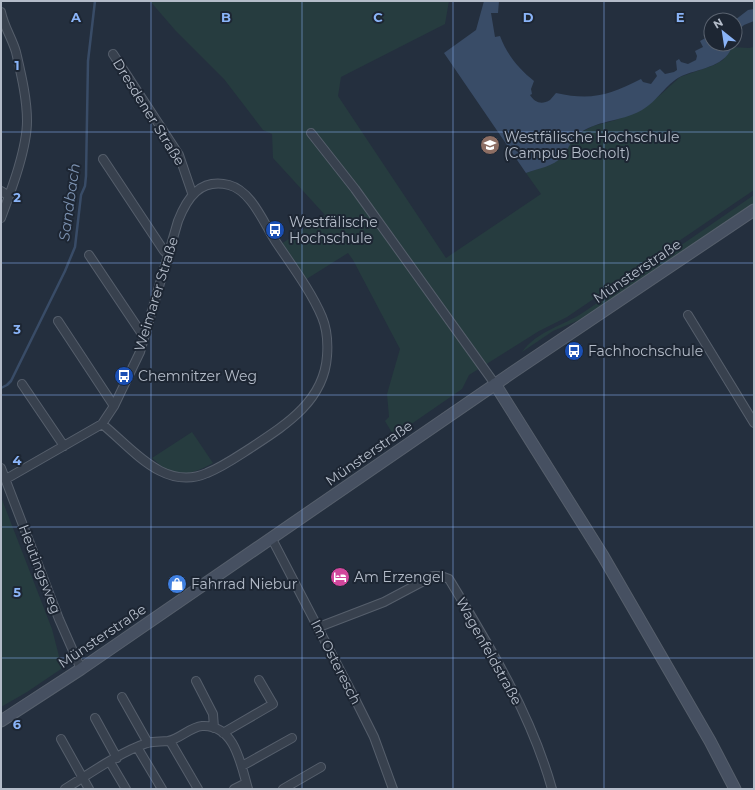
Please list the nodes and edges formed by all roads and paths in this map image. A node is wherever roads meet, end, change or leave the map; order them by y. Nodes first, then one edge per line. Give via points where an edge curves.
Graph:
1 (1, 12) edge
2 (113, 54) dead end
3 (311, 133) dead end
4 (103, 159) dead end
5 (1, 191) edge
6 (192, 193) junction
7 (9, 196) junction
8 (754, 210) edge
9 (1, 218) edge
10 (89, 255) dead end
11 (169, 255) junction
12 (688, 315) dead end
13 (58, 321) dead end
14 (144, 337) junction
15 (22, 384) dead end
16 (495, 384) junction
17 (114, 406) junction
18 (754, 423) edge
19 (102, 424) junction
20 (64, 446) junction
21 (1, 468) edge
22 (6, 479) junction
23 (272, 539) junction
24 (319, 627) junction
25 (81, 669) junction
26 (259, 680) dead end
27 (196, 681) dead end
28 (122, 697) dead end
29 (95, 718) dead end
30 (1, 721) edge
31 (214, 728) junction
32 (223, 733) junction
33 (292, 738) dead end
34 (61, 739) dead end
35 (170, 741) junction
36 (148, 743) junction
37 (137, 747) junction
38 (114, 760) junction
39 (242, 766) junction
40 (321, 767) dead end
41 (82, 778) junction
42 (247, 786) edge
43 (65, 789) edge
44 (89, 789) edge
45 (126, 789) edge
46 (162, 789) edge
47 (198, 789) edge
48 (234, 789) edge
49 (282, 789) edge
50 (393, 789) edge
51 (552, 789) edge
52 (735, 789) edge

1 - 7 street via 3,25 15,49 27,106 24,145
2 - 6 street, Dresdener Straße via 180,155
3 - 16 street via 355,189
4 - 11 street
5 - 7 street
6 - 11 street, Weimarer Straße via 178,221
6 - 19 street via 219,184 229,186 247,197 299,277 322,318 328,350 323,380 308,404 287,423 206,474 186,478 174,478 156,470
7 - 9 street
8 - 16 main road, Münsterstraße
10 - 14 street
11 - 14 street, Weimarer Straße
12 - 18 street
13 - 17 street
14 - 17 street, Weimarer Straße via 133,368
15 - 20 street
16 - 23 main road, Münsterstraße
16 - 52 main road via 604,556
17 - 19 street, Weimarer Straße
19 - 20 street, Weimarer Straße
20 - 22 street, Weimarer Straße
21 - 22 street, Heutingsweg
22 - 25 street, Heutingsweg via 39,569
23 - 24 street, Im Osteresch
23 - 25 main road, Münsterstraße
24 - 50 street, Im Osteresch via 374,737
24 - 51 street, Wagenfeldstraße via 384,602 433,576 448,579 510,684 538,748
25 - 30 main road, Münsterstraße
26 - 32 street via 273,704
27 - 31 street via 211,710
28 - 36 street
29 - 38 street
31 - 32 street
31 - 35 street via 197,727
32 - 39 street via 234,746
33 - 39 street
34 - 41 street
35 - 36 street
35 - 47 street
36 - 37 street
37 - 38 street
37 - 46 street
38 - 41 street
38 - 45 street
39 - 42 street
40 - 49 street
41 - 43 street
41 - 44 street
42 - 48 street

